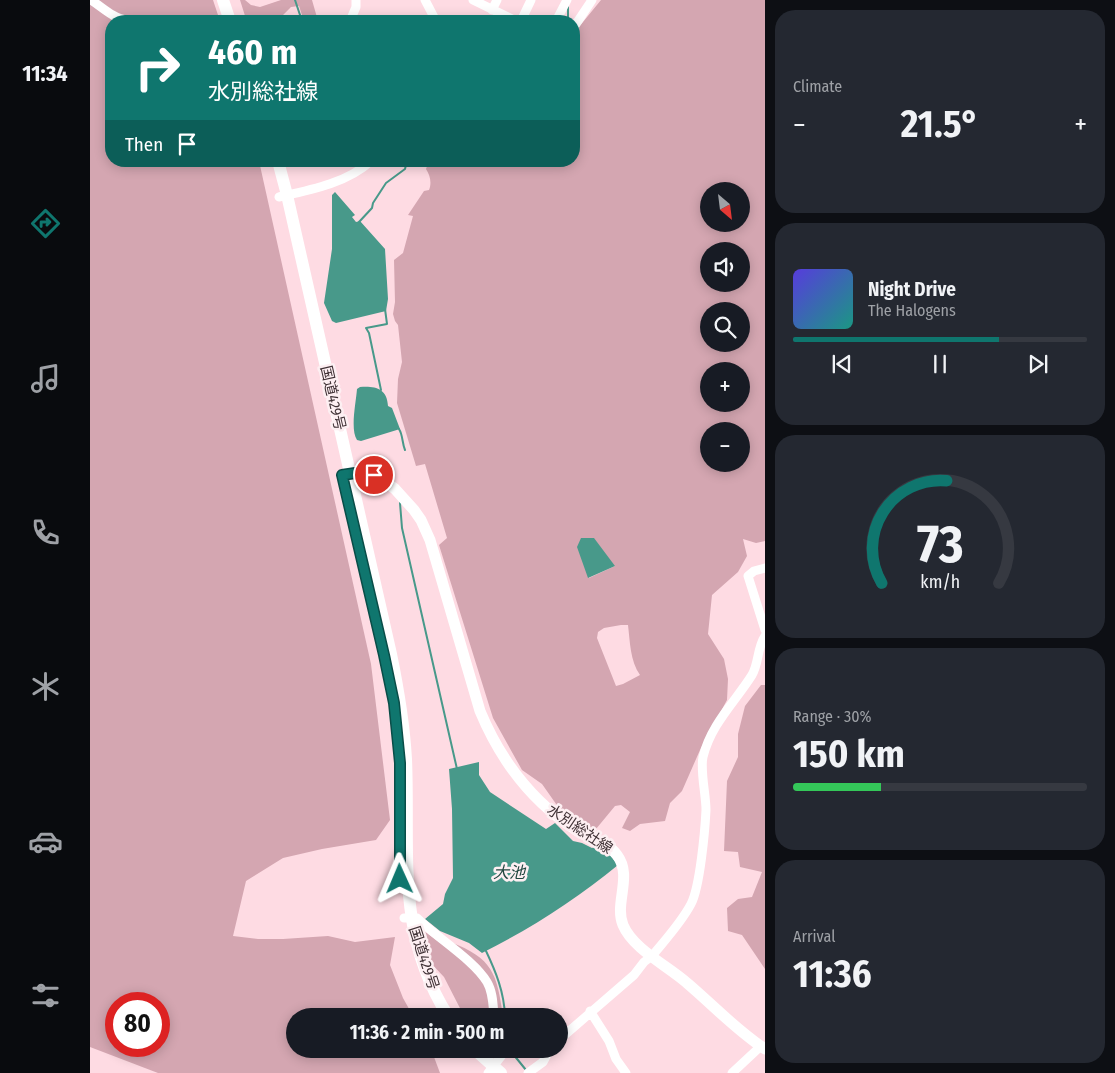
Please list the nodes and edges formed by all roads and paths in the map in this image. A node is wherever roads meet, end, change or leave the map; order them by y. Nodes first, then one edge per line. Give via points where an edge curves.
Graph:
1 (91, 0) edge
2 (223, 0) edge
3 (230, 0) edge
4 (356, 0) edge
5 (425, 0) edge
6 (473, 0) edge
7 (497, 0) edge
8 (531, 0) edge
9 (592, 0) edge
10 (563, 1) edge
11 (492, 10) junction
12 (113, 15) edge
13 (228, 15) edge
14 (235, 15) edge
15 (353, 15) edge
16 (433, 15) edge
17 (503, 15) edge
18 (524, 15) edge
19 (558, 15) edge
20 (580, 18) edge
21 (272, 167) edge
22 (279, 167) edge
23 (365, 167) edge
24 (283, 196) junction
25 (346, 474) junction
26 (765, 568) edge
27 (765, 630) edge
28 (765, 636) edge
29 (407, 918) junction
30 (652, 956) junction
31 (435, 1008) edge
32 (443, 1008) edge
33 (493, 1008) edge
34 (590, 1011) junction
35 (568, 1031) edge
36 (763, 1047) edge
37 (476, 1058) edge
38 (482, 1058) edge
39 (500, 1058) edge
40 (546, 1058) edge
41 (493, 1071) edge
42 (528, 1073) edge
43 (626, 1073) edge
44 (732, 1073) edge

1 - 12 street
2 - 13 highway
3 - 14 highway
4 - 15 street
5 - 16 street
6 - 11 street
7 - 11 street
8 - 18 street
9 - 20 street
10 - 19 street
11 - 17 street
21 - 24 highway, 国道429号
22 - 24 highway, 国道429号
23 - 24 street via 341,180
24 - 25 highway, 国道429号
25 - 29 highway, 国道429号 via 394,703 400,763 400,879
25 - 30 main road, 水別総社線 via 362,472 383,480 395,489 421,520 430,540 480,711 500,752 534,796 558,817 578,832 599,839 618,855 624,876 622,922 629,936
26 - 27 street via 748,576
28 - 30 street via 756,668 721,716 704,753 706,816 694,895 673,930
29 - 31 highway, 国道429号 via 408,938 416,968
29 - 32 highway, 国道429号 via 425,972
29 - 33 street via 417,918 474,965 487,982
30 - 34 street
30 - 36 main road, 水別総社線
34 - 35 street
34 - 43 street
36 - 44 street
37 - 41 highway
38 - 41 highway
39 - 41 street
40 - 42 street

